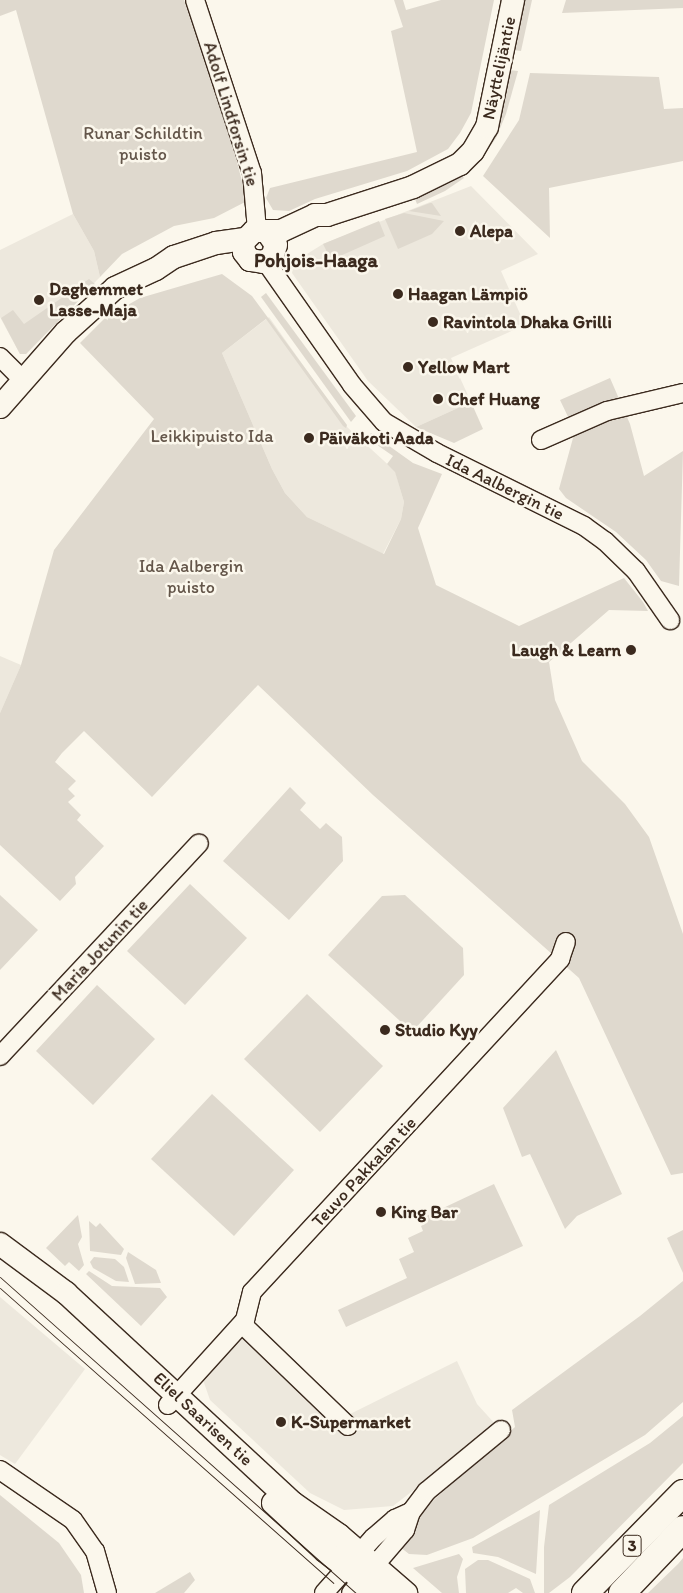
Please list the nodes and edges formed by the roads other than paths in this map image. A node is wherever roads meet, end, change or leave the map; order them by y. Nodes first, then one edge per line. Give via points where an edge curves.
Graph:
1 (194, 0) edge
2 (513, 0) edge
3 (260, 245) junction
4 (0, 358) edge
5 (24, 380) junction
6 (683, 393) edge
7 (0, 407) edge
8 (541, 440) dead end
9 (670, 620) dead end
10 (199, 843) dead end
11 (566, 942) dead end
12 (0, 1056) edge
13 (0, 1244) edge
14 (0, 1260) edge
15 (242, 1324) junction
16 (172, 1399) junction
17 (348, 1426) dead end
18 (501, 1430) dead end
19 (0, 1470) edge
20 (683, 1493) edge
21 (683, 1529) edge
22 (358, 1571) edge
23 (107, 1593) edge
24 (324, 1593) edge
25 (379, 1593) edge
26 (406, 1593) edge
27 (585, 1593) edge
28 (622, 1593) edge

1 - 3 street, Adolf Lindforsin tie via 252,173
2 - 3 main road, Näyttelijäntie via 487,127 473,151 460,164 436,177 327,214 311,230
3 - 5 main road, Näyttelijäntie via 200,247 121,284 93,305
3 - 9 street, Ida Aalbergin tie via 352,385 384,422 437,454 584,526 605,541 636,572
4 - 5 street
5 - 7 main road, Näyttelijäntie
6 - 8 street via 607,411
10 - 12 street, Maria Jotunin tie
11 - 15 street, Teuvo Pakkalan tie via 560,959 252,1292 248,1316
13 - 16 main road, Eliel Saarisen tie via 66,1293
14 - 16 main road, Eliel Saarisen tie
15 - 16 street, Teuvo Pakkalan tie
15 - 17 street
16 - 22 main road, Eliel Saarisen tie
18 - 22 street via 427,1491 411,1512 395,1519
19 - 23 street via 73,1520 95,1551
20 - 27 highway, 3
21 - 28 highway, 3
22 - 24 street
22 - 25 main road, Eliel Saarisen tie
22 - 26 main road, Eliel Saarisen tie

